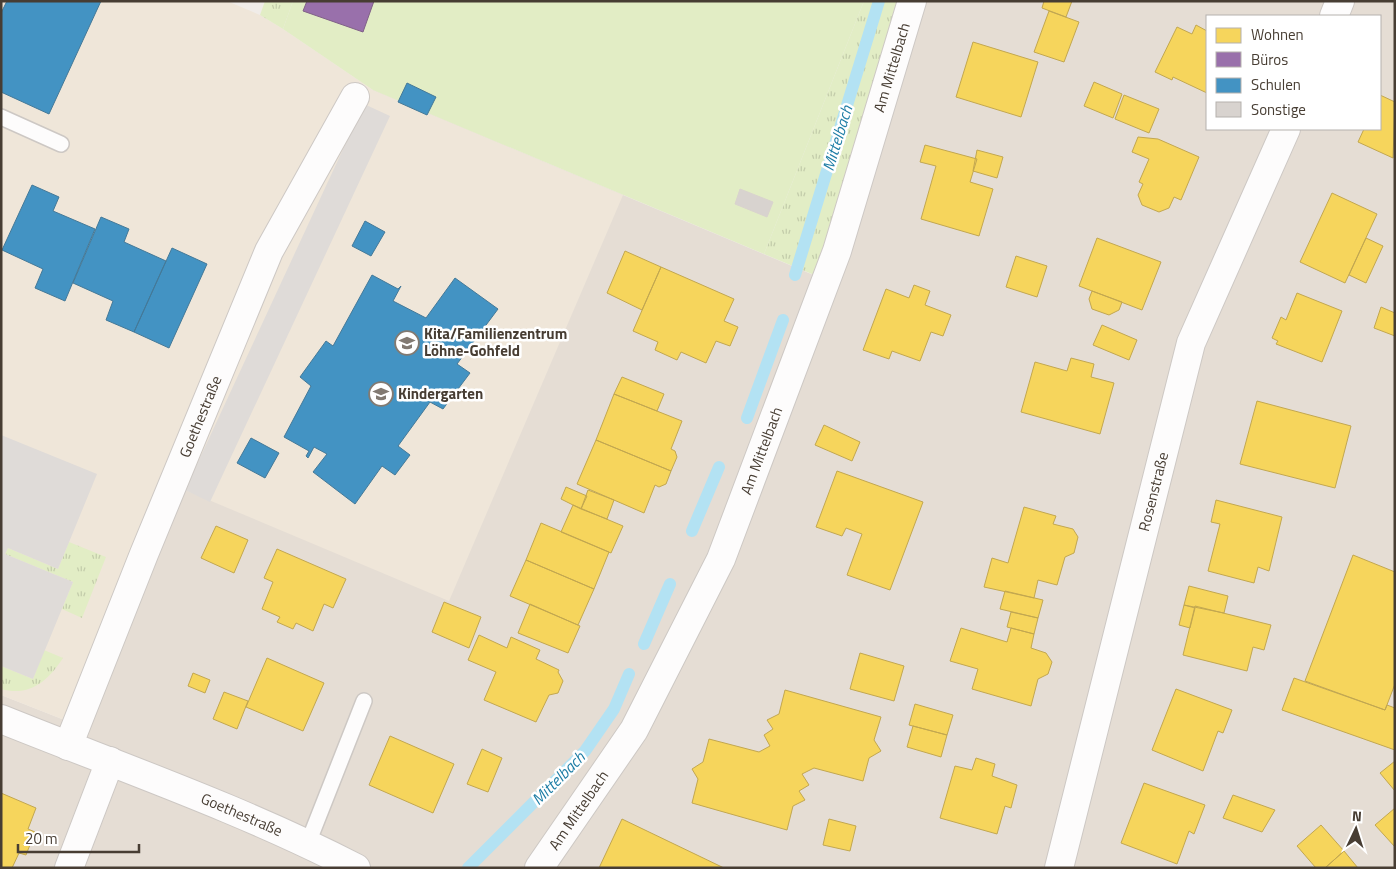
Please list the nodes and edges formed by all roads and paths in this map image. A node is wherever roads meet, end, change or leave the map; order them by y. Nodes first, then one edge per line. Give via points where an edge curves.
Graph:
1 (912, 1) edge
2 (1340, 1) edge
3 (1334, 15) edge
4 (355, 97) dead end
5 (1, 117) edge
6 (1286, 130) edge
7 (61, 144) dead end
8 (364, 701) dead end
9 (1, 719) edge
10 (68, 746) junction
11 (110, 761) junction
12 (308, 843) junction
13 (69, 868) edge
14 (356, 868) edge
15 (539, 868) edge
16 (1059, 868) edge

1 - 15 street, Am Mittelbach via 837,250 721,559 634,730
2 - 3 street
4 - 10 street, Goethestraße via 269,251
5 - 7 lane
6 - 16 street, Rosenstraße via 1191,343
8 - 12 lane
9 - 10 street, Goethestraße
10 - 11 street, Goethestraße
11 - 12 street, Goethestraße
11 - 13 street
12 - 14 street, Goethestraße

